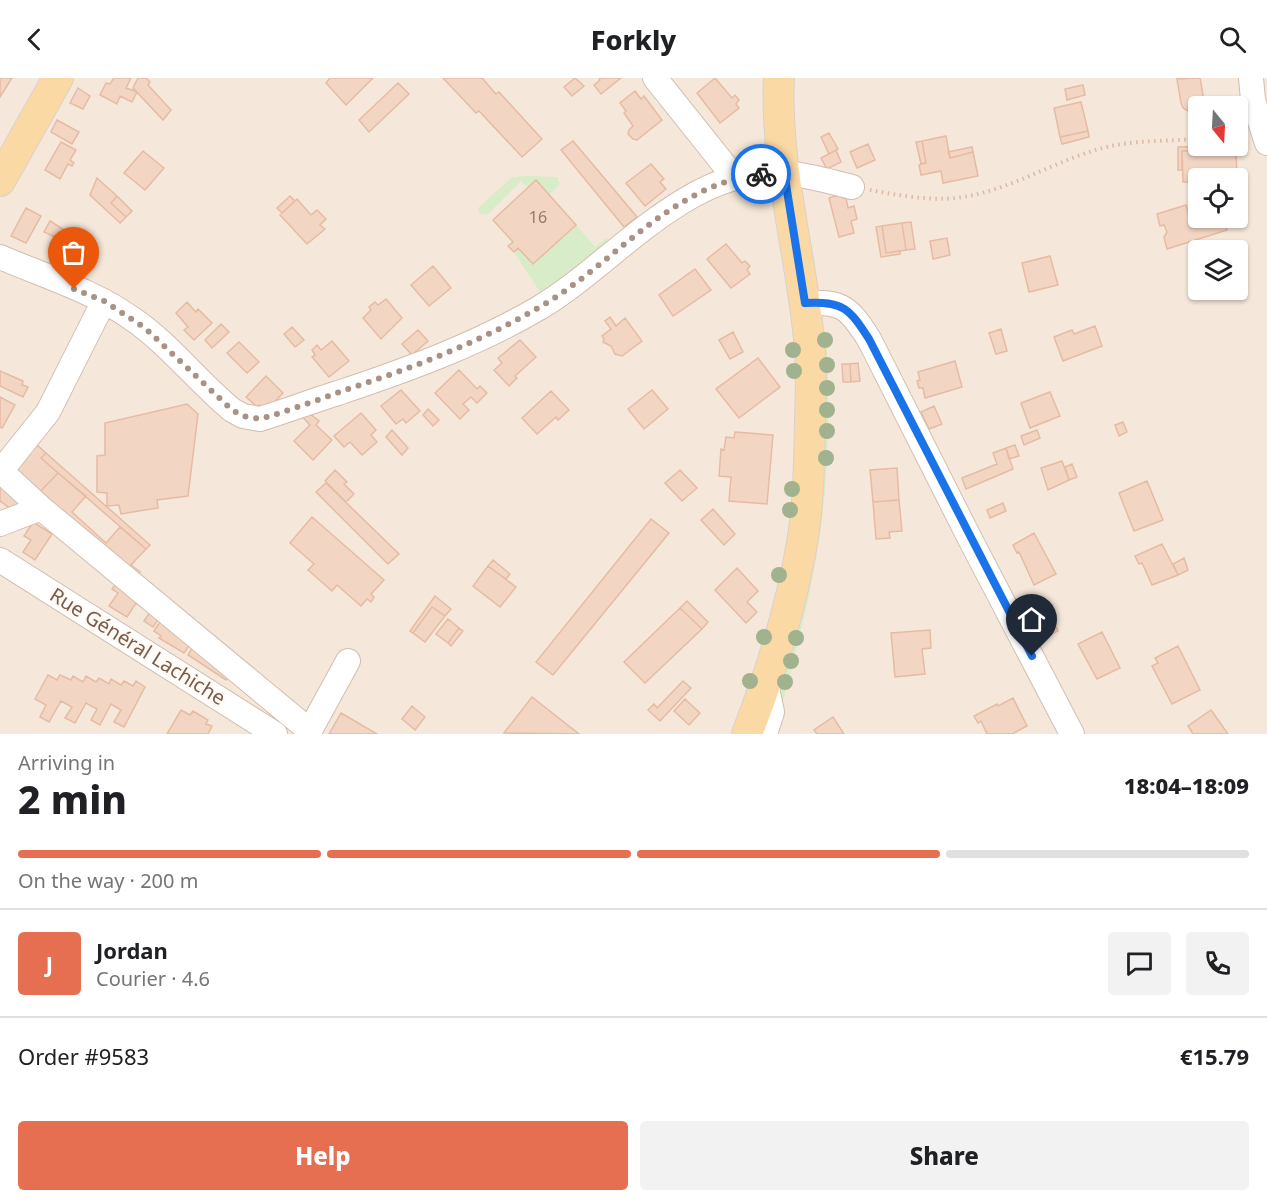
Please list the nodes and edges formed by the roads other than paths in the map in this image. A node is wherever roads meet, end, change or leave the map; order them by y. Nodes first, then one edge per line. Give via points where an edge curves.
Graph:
1 (58, 78) edge
2 (655, 78) edge
3 (779, 78) edge
4 (1251, 78) edge
5 (1267, 143) edge
6 (8, 147) edge
7 (784, 172) junction
8 (731, 178) junction
9 (0, 181) edge
10 (852, 187) road end
11 (0, 258) edge
12 (104, 301) junction
13 (805, 303) junction
14 (41, 508) junction
15 (0, 525) edge
16 (0, 560) edge
17 (348, 661) dead end
18 (766, 683) junction
19 (309, 733) edge
20 (275, 734) edge
21 (747, 734) edge
22 (765, 734) edge
23 (1072, 734) edge

1 - 6 main road
2 - 8 street
3 - 7 main road
4 - 5 street via 1253,99
6 - 9 main road
7 - 8 street
7 - 10 street
7 - 13 main road
8 - 12 street via 669,210 539,308 452,351 267,417 253,419 232,410 145,328
11 - 12 street
12 - 14 street via 48,411 1,471
13 - 18 main road via 811,388 802,542 787,614
13 - 23 street via 826,302 843,308 869,339
14 - 15 street
14 - 19 street
16 - 20 street, Rue Général Lachiche
17 - 19 street
18 - 21 main road
18 - 22 street via 772,712

